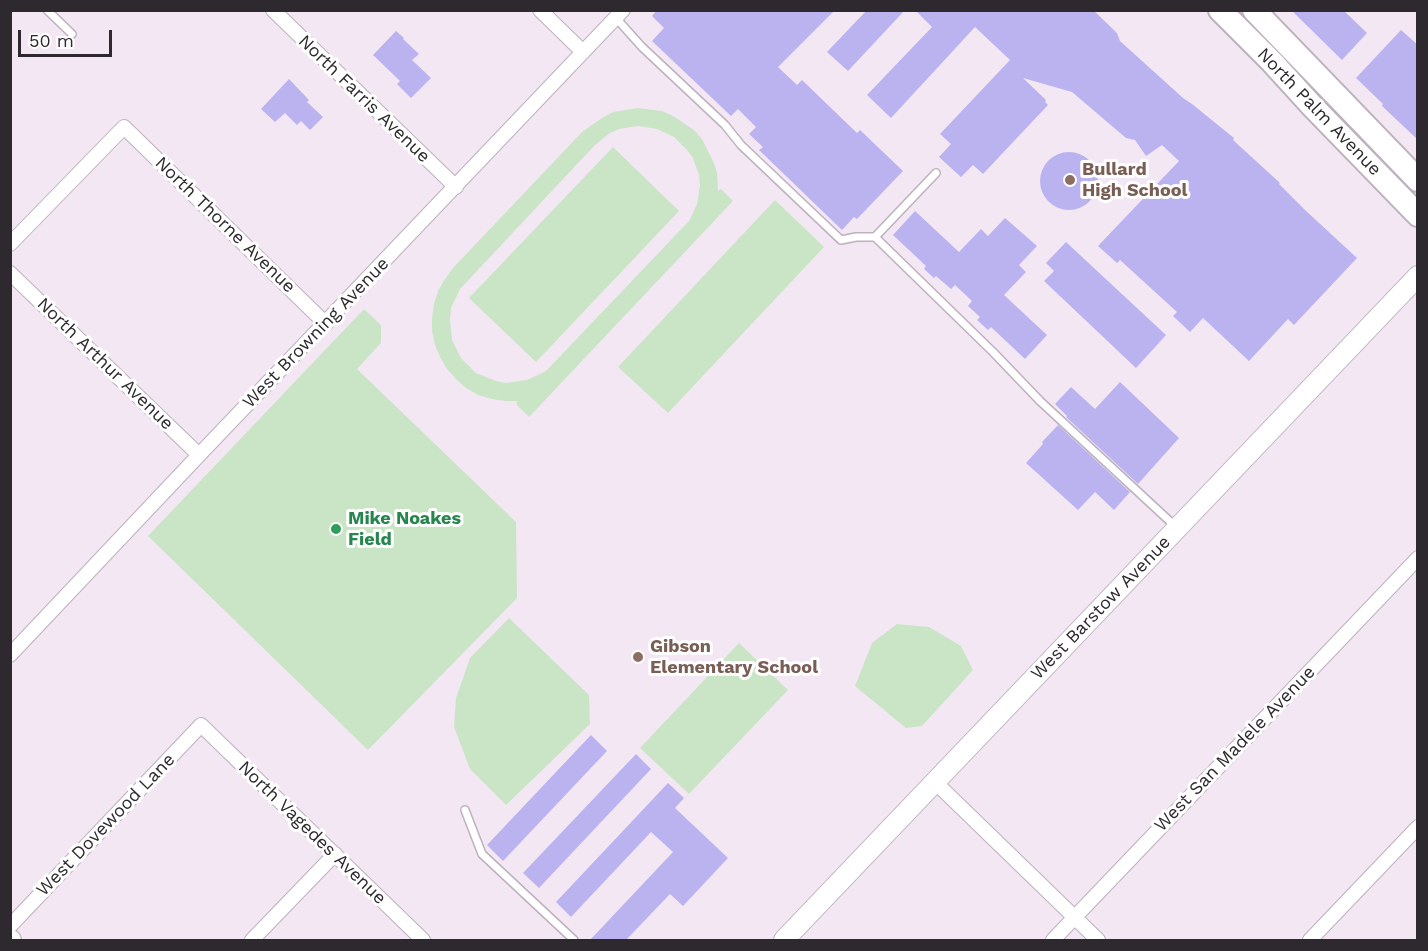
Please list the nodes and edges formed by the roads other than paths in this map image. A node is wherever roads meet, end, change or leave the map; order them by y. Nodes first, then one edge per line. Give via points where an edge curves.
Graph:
1 (47, 10) edge
2 (273, 10) edge
3 (540, 10) edge
4 (1220, 10) edge
5 (1254, 10) edge
6 (619, 14) edge
7 (72, 34) dead end
8 (583, 52) junction
9 (936, 174) dead end
10 (1418, 180) edge
11 (456, 187) junction
12 (1418, 215) edge
13 (875, 237) junction
14 (10, 244) edge
15 (10, 273) edge
16 (1418, 276) edge
17 (326, 324) junction
18 (199, 455) junction
19 (1177, 527) junction
20 (1418, 558) edge
21 (10, 655) edge
22 (201, 725) joint
23 (935, 782) junction
24 (465, 810) dead end
25 (1418, 827) edge
26 (335, 854) junction
27 (1075, 918) junction
28 (10, 926) edge
29 (252, 940) edge
30 (423, 940) edge
31 (574, 940) edge
32 (784, 940) edge
33 (1053, 940) edge
34 (1098, 940) edge
35 (1310, 940) edge

1 - 7 lane
2 - 11 street, North Farris Avenue
3 - 8 street
4 - 12 main road, North Palm Avenue
5 - 10 main road, North Palm Avenue
6 - 8 street, West Browning Avenue
6 - 13 lane via 642,47 841,240
8 - 11 street, West Browning Avenue
9 - 13 lane
11 - 17 street, West Browning Avenue
13 - 19 lane via 1040,401
14 - 17 street, North Thorne Avenue via 124,127
15 - 18 street, North Arthur Avenue
16 - 19 street, West Barstow Avenue
17 - 18 street, West Browning Avenue
18 - 21 street, West Browning Avenue
19 - 23 street, West Barstow Avenue
20 - 27 street, West San Madele Avenue
22 - 26 street, North Vagedes Avenue
22 - 28 street, West Dovewood Lane
23 - 27 street
23 - 32 street, West Barstow Avenue
24 - 31 lane via 482,854
25 - 35 street
26 - 29 street
26 - 30 street, North Vagedes Avenue
27 - 33 street, West San Madele Avenue
27 - 34 street

